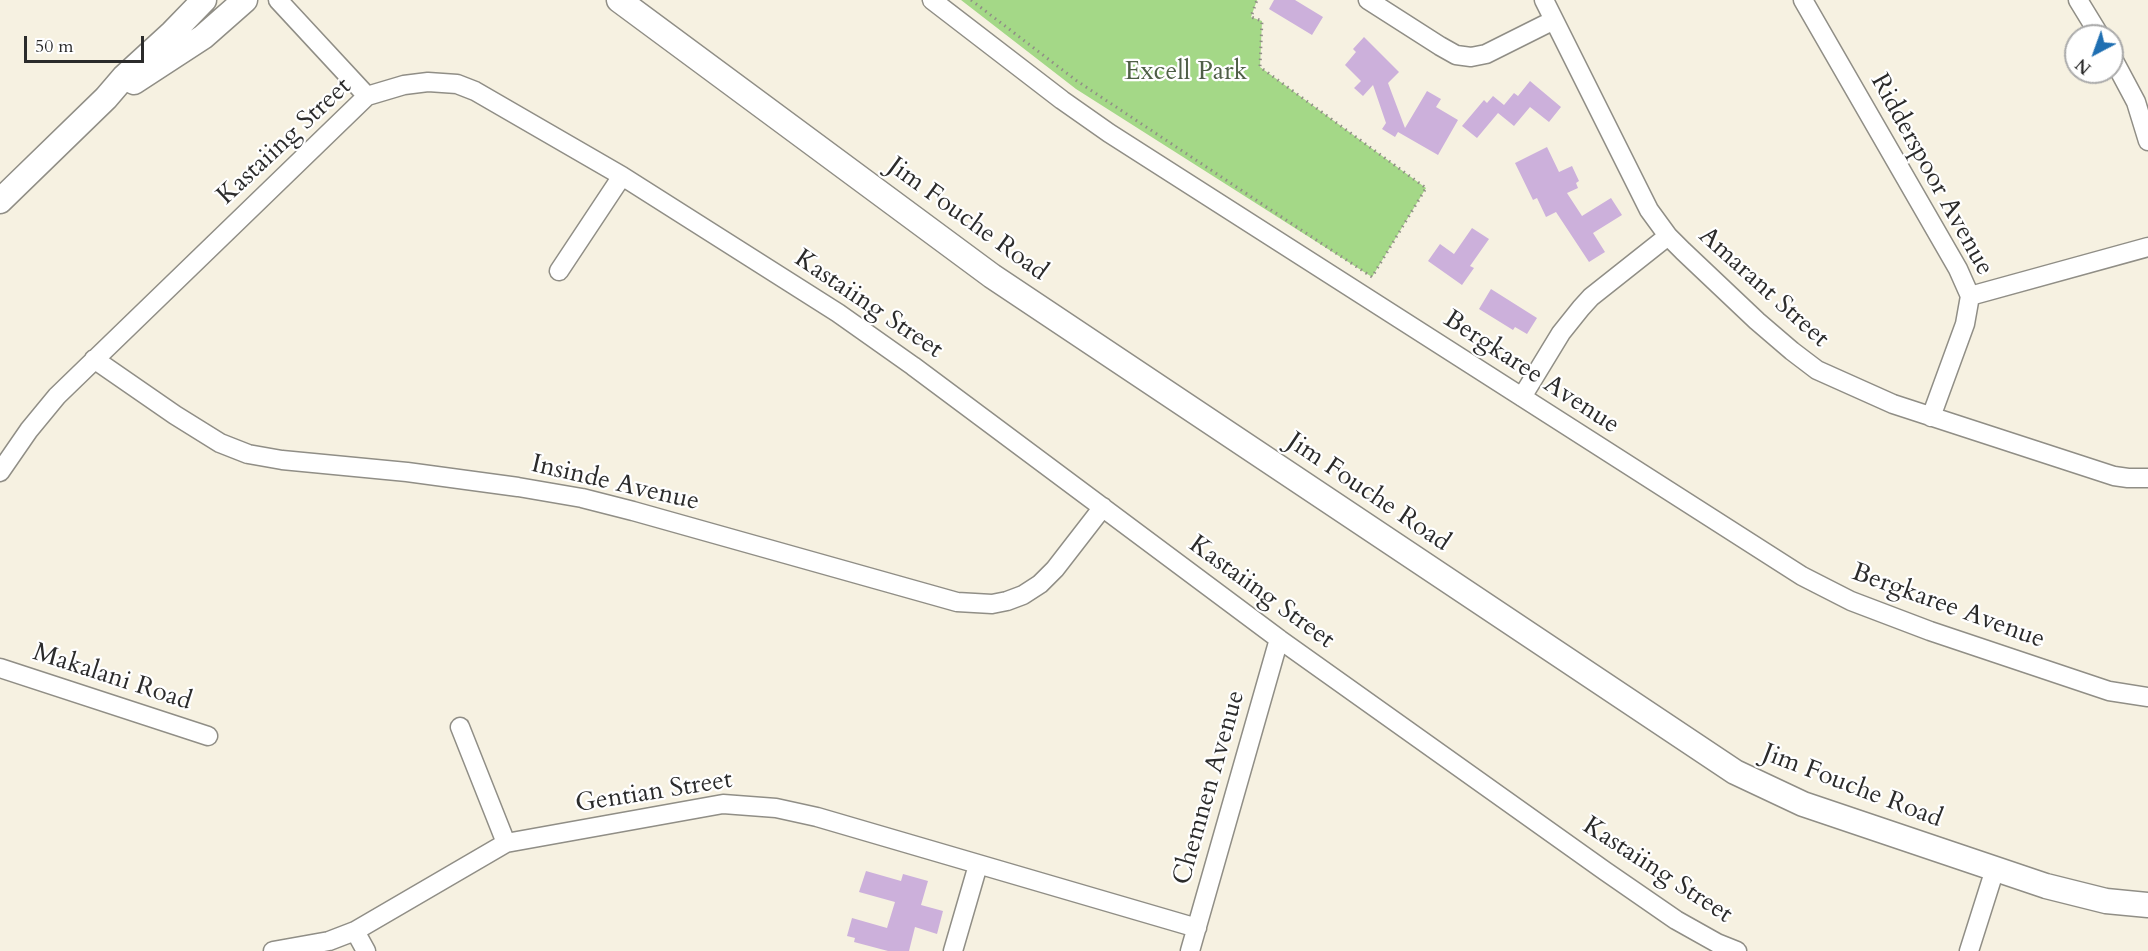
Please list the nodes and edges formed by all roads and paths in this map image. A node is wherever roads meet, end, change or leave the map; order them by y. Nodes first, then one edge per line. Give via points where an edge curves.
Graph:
1 (204, 0) edge
2 (245, 0) edge
3 (278, 0) edge
4 (619, 0) edge
5 (932, 0) edge
6 (971, 0) edge
7 (1257, 0) edge
8 (1368, 0) edge
9 (1544, 0) edge
10 (1803, 0) edge
11 (2078, 0) edge
12 (1554, 20) junction
13 (2093, 24) edge
14 (2124, 80) edge
15 (367, 96) junction
16 (106, 99) junction
17 (2148, 141) edge
18 (622, 176) junction
19 (0, 201) edge
20 (1668, 236) junction
21 (2148, 247) edge
22 (559, 271) dead end
23 (1970, 296) junction
24 (94, 359) junction
25 (1522, 397) junction
26 (1931, 417) junction
27 (0, 472) edge
28 (2148, 477) edge
29 (1103, 507) junction
30 (1279, 639) junction
31 (0, 668) edge
32 (2148, 697) edge
33 (460, 727) dead end
34 (208, 736) dead end
35 (506, 843) junction
36 (978, 865) junction
37 (1995, 869) junction
38 (2148, 905) edge
39 (1197, 928) junction
40 (355, 931) junction
41 (273, 951) edge
42 (366, 951) edge
43 (953, 951) edge
44 (1190, 951) edge
45 (1737, 951) edge
46 (1969, 951) edge

1 - 16 street
2 - 16 street via 203,37
3 - 15 street
4 - 37 street, Jim Fouche Road via 992,276 1735,772 1803,804
5 - 25 street, Bergkaree Avenue via 1109,133
6 - 7 path via 1077,81 1372,277 1426,188 1260,67 1262,21 1251,18
8 - 12 street via 1456,55 1471,57 1486,54
9 - 12 street, Amarant Street
10 - 23 street, Ridderspoor Avenue
11 - 13 street
12 - 20 street, Amarant Street via 1639,193
14 - 17 street
15 - 18 street, Kastaiing Street via 412,84 458,84
15 - 24 street, Kastaiing Street
16 - 19 street
18 - 22 street
18 - 29 street, Kastaiing Street via 867,333
20 - 25 street via 1581,308
20 - 26 street, Amarant Street via 1757,321 1817,370
21 - 23 street
23 - 26 street, Ridderspoor Avenue via 1965,324
24 - 27 street, Kastaiing Street via 57,396
24 - 29 street, Insinde Avenue via 175,415 248,454 507,485 582,498 957,602 1007,601 1040,584
25 - 32 street, Bergkaree Avenue via 1802,576 1851,601 2109,691
26 - 28 street, Amarant Street via 2114,476
29 - 30 street, Kastaiing Street
30 - 39 street, Chemnen Avenue
30 - 45 street, Kastaiing Street via 1676,920
31 - 34 street, Makalani Road
33 - 35 street
35 - 36 street, Gentian Street via 723,804 745,804 817,817
35 - 40 street, Gentian Street
36 - 39 street, Gentian Street
36 - 43 street
37 - 38 street, Jim Fouche Road via 2085,897
37 - 46 street
39 - 44 street, Chemnen Avenue
40 - 41 street, Gentian Street
40 - 42 street

